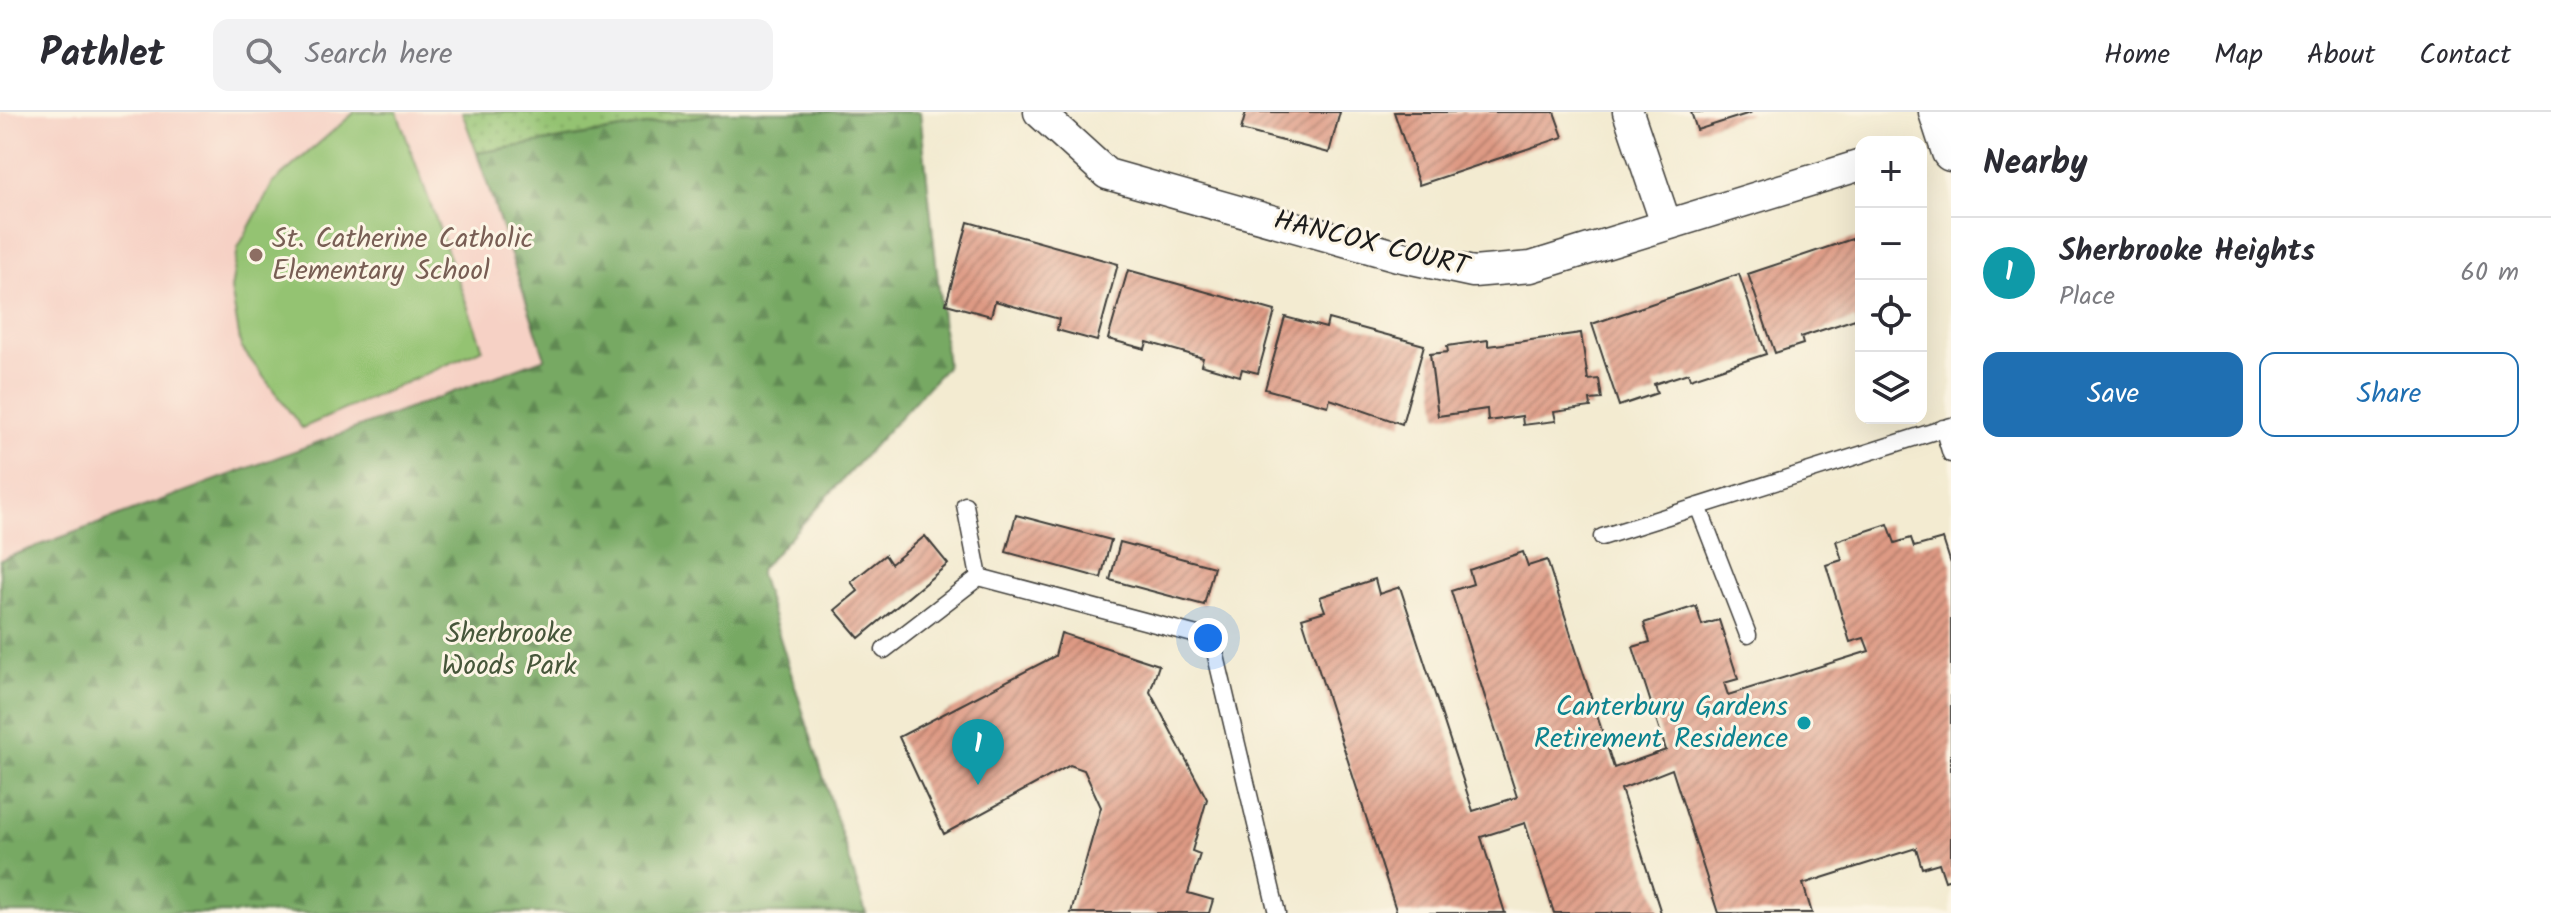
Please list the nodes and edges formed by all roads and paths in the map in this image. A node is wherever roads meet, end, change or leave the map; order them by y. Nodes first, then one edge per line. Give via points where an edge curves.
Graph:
1 (1039, 112) edge
2 (1628, 112) edge
3 (1855, 167) edge
4 (1666, 224) junction
5 (1947, 427) edge
6 (1951, 454) edge
7 (965, 505) dead end
8 (1698, 506) junction
9 (1602, 537) dead end
10 (979, 577) junction
11 (1748, 635) dead end
12 (884, 650) dead end
13 (1277, 913) edge

1 - 4 street, HANCOX COURT via 1107,174 1473,272 1531,267
2 - 4 street
3 - 4 street, HANCOX COURT
5 - 6 lane
5 - 8 lane
7 - 10 lane
8 - 9 lane
8 - 11 lane
10 - 12 lane
10 - 13 lane via 1212,639

